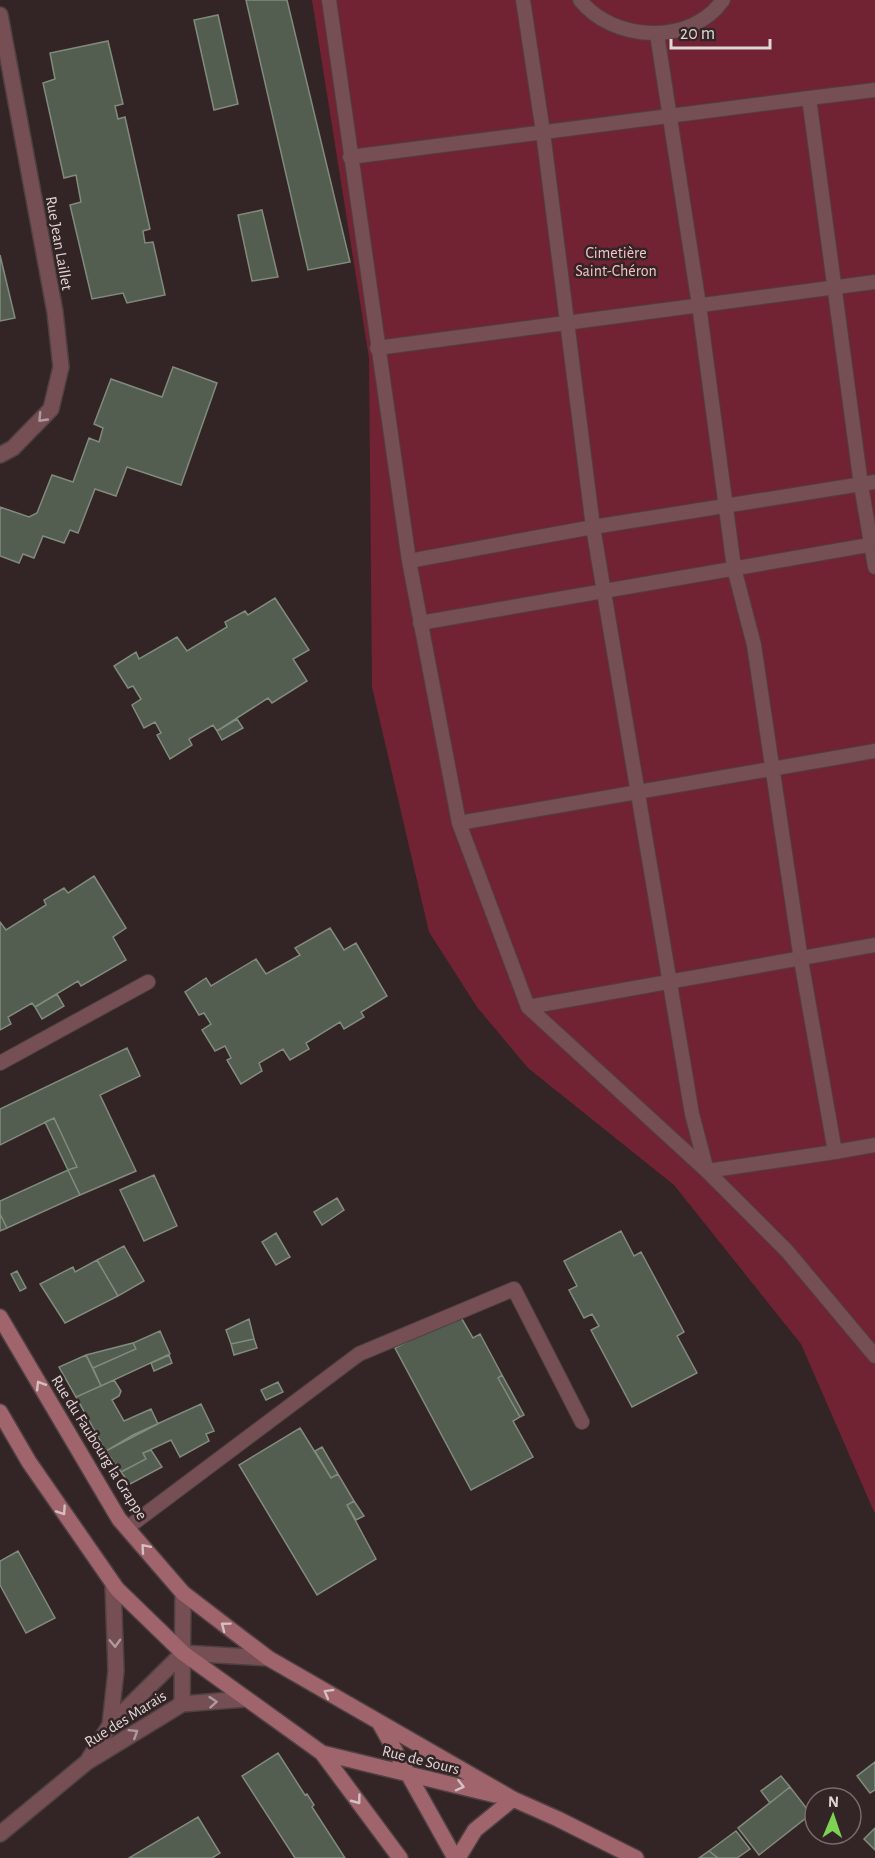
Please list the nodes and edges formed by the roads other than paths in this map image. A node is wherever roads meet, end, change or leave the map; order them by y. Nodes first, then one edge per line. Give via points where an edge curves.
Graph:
1 (329, 0) edge
2 (523, 0) edge
3 (580, 0) edge
4 (723, 0) edge
5 (0, 15) edge
6 (657, 34) junction
7 (875, 90) edge
8 (809, 98) junction
9 (672, 116) junction
10 (543, 132) junction
11 (350, 158) junction
12 (875, 282) edge
13 (836, 287) junction
14 (699, 305) junction
15 (566, 322) junction
16 (377, 348) junction
17 (0, 454) edge
18 (868, 483) edge
19 (724, 507) junction
20 (592, 527) junction
21 (873, 544) edge
22 (409, 561) junction
23 (875, 567) edge
24 (734, 568) junction
25 (602, 591) junction
26 (420, 623) junction
27 (875, 751) edge
28 (771, 769) junction
29 (637, 792) junction
30 (459, 823) junction
31 (875, 945) edge
32 (801, 960) junction
33 (668, 980) junction
34 (148, 982) dead end
35 (528, 1007) junction
36 (0, 1063) edge
37 (875, 1145) edge
38 (835, 1152) junction
39 (707, 1171) junction
40 (0, 1317) edge
41 (874, 1353) edge
42 (0, 1412) edge
43 (582, 1422) dead end
44 (128, 1528) junction
45 (113, 1585) junction
46 (183, 1593) junction
47 (183, 1653) junction
48 (268, 1658) junction
49 (245, 1699) junction
50 (182, 1704) junction
51 (379, 1722) junction
52 (110, 1725) junction
53 (322, 1753) junction
54 (87, 1762) junction
55 (407, 1774) junction
56 (513, 1799) junction
57 (0, 1834) edge
58 (400, 1858) edge
59 (456, 1858) edge
60 (636, 1858) edge

1 - 11 lane
2 - 10 lane
3 - 6 lane via 600,19 628,30
4 - 6 lane via 715,11 689,27
5 -> 17 street, Rue Jean Laillet via 62,367 51,409 13,448
6 - 9 lane
7 - 8 lane
8 - 9 lane
8 - 13 lane
9 - 10 lane
9 - 14 lane
10 - 11 lane
10 - 15 lane
11 - 16 lane
12 - 13 lane
13 - 14 lane
13 - 18 lane
14 - 15 lane
14 - 19 lane
15 - 16 lane
15 - 20 lane
16 - 22 lane
18 - 19 lane
18 - 21 lane
19 - 20 lane
19 - 24 lane
20 - 22 lane
20 - 25 lane
21 - 23 lane
21 - 24 lane
22 - 26 lane
24 - 25 lane
24 - 28 lane via 754,645
25 - 26 lane
25 - 29 lane
26 - 30 lane
27 - 28 lane
28 - 29 lane
28 - 32 lane
29 - 30 lane
29 - 33 lane
30 - 35 lane
31 - 32 lane
32 - 33 lane
32 - 38 lane
33 - 35 lane
33 - 39 lane via 692,1114
34 - 36 lane
35 - 39 lane
37 - 38 lane
38 - 39 lane
39 - 41 lane via 786,1251
44 -> 40 main road, Rue du Faubourg la Grappe via 119,1519
42 -> 45 main road via 29,1462
43 - 44 lane via 514,1289 359,1354
46 -> 44 main road, Rue du Faubourg la Grappe
45 - 47 main road
45 -> 52 street, Rue des Marais via 116,1671
46 - 47 street, Rue des Marais
48 -> 46 main road, Rue du Faubourg la Grappe
47 - 48 street
47 - 49 main road
47 - 50 street, Rue des Marais
47 - 52 street, Rue des Marais
51 -> 48 main road, Rue du Faubourg la Grappe
50 -> 49 street, Rue des Marais
49 - 53 main road
54 -> 50 street, Rue des Marais
51 - 55 main road
51 - 56 main road, Rue de Sours
52 - 54 street, Rue des Marais
53 - 55 main road, Rue de Sours
53 -> 58 main road
54 - 57 street, Rue des Marais
55 -> 56 main road, Rue de Sours
55 - 59 main road
56 - 59 main road via 475,1830
56 - 60 main road, Rue de Sours

